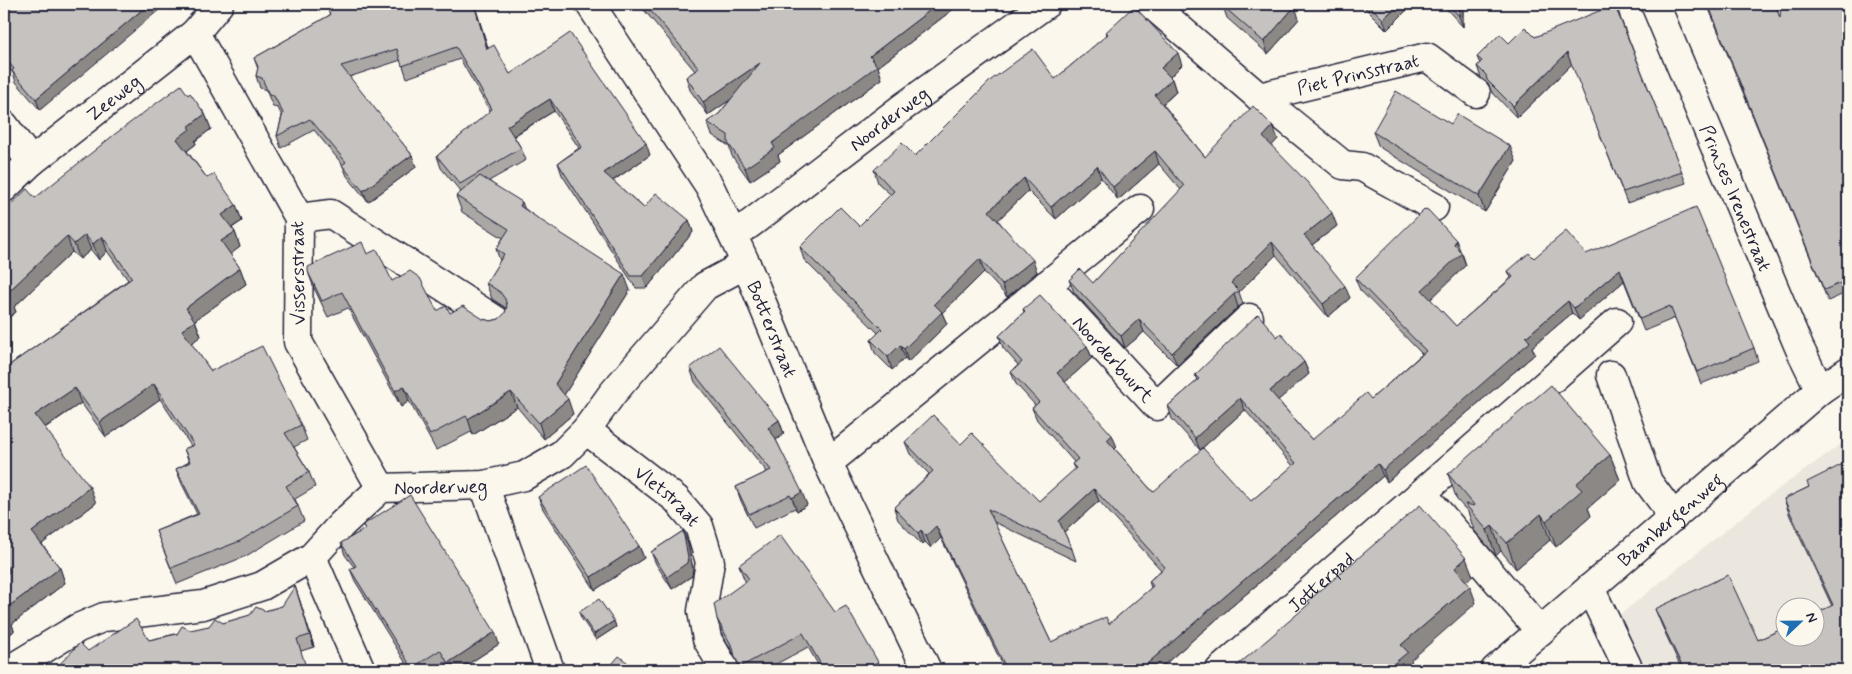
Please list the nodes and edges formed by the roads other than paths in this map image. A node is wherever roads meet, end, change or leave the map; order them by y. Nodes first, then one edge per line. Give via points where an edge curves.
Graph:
1 (219, 4) edge
2 (590, 4) edge
3 (1046, 4) edge
4 (1655, 4) edge
5 (1162, 7) edge
6 (194, 32) junction
7 (1476, 93) dead end
8 (1259, 98) junction
9 (4, 126) edge
10 (31, 162) junction
11 (4, 188) edge
12 (1434, 207) dead end
13 (1140, 209) dead end
14 (299, 218) junction
15 (732, 234) junction
16 (746, 264) junction
17 (1046, 285) junction
18 (1249, 318) dead end
19 (497, 321) edge
20 (1617, 322) dead end
21 (1848, 371) edge
22 (1612, 375) dead end
23 (1820, 390) junction
24 (586, 430) junction
25 (828, 463) junction
26 (484, 485) junction
27 (381, 488) junction
28 (1423, 494) junction
29 (1674, 517) junction
30 (312, 557) junction
31 (1590, 588) junction
32 (1540, 631) junction
33 (9, 670) edge
34 (361, 670) edge
35 (550, 670) edge
36 (725, 670) edge
37 (927, 670) edge
38 (1220, 670) edge
39 (1495, 670) edge
40 (1629, 670) edge

1 - 6 street, Zeeweg
2 - 15 street, Botterstraat via 710,187
3 - 15 street, Noorderweg via 903,107 750,224
4 - 23 street, Prinses Irenestraat via 1795,338
5 - 8 street, Piet Prinsstraat
6 - 10 street, Zeeweg
6 - 14 street, Vissersstraat
7 - 8 street, Piet Prinsstraat via 1427,57
8 - 12 street, Piet Prinsstraat via 1343,165 1362,167
9 - 10 street
10 - 11 street, Zeeweg
13 - 17 street
14 - 19 street via 331,214
14 - 27 street, Vissersstraat via 298,342
15 - 16 street, Botterstraat
16 - 24 street, Noorderweg via 705,286 612,394
16 - 25 street, Botterstraat
17 - 18 street, Noorderbuurt via 1157,406
17 - 25 street
20 - 28 street, Jotterpad
21 - 23 street, Baanbergenweg
22 - 29 street via 1648,482
23 - 29 street, Baanbergenweg
24 - 26 street, Noorderweg via 562,454 524,476
24 - 36 street, Vletstraat via 676,499 699,526 710,562 702,611 707,639
25 - 37 street, Botterstraat
26 - 27 street, Noorderweg
26 - 35 street
27 - 30 street, Noorderweg
28 - 32 street
28 - 38 street, Jotterpad
29 - 31 street, Baanbergenweg
30 - 33 street, Noorderweg via 262,586 203,605 104,617 78,628
30 - 34 street
31 - 32 street, Baanbergenweg
31 - 40 street
32 - 39 street, Baanbergenweg

